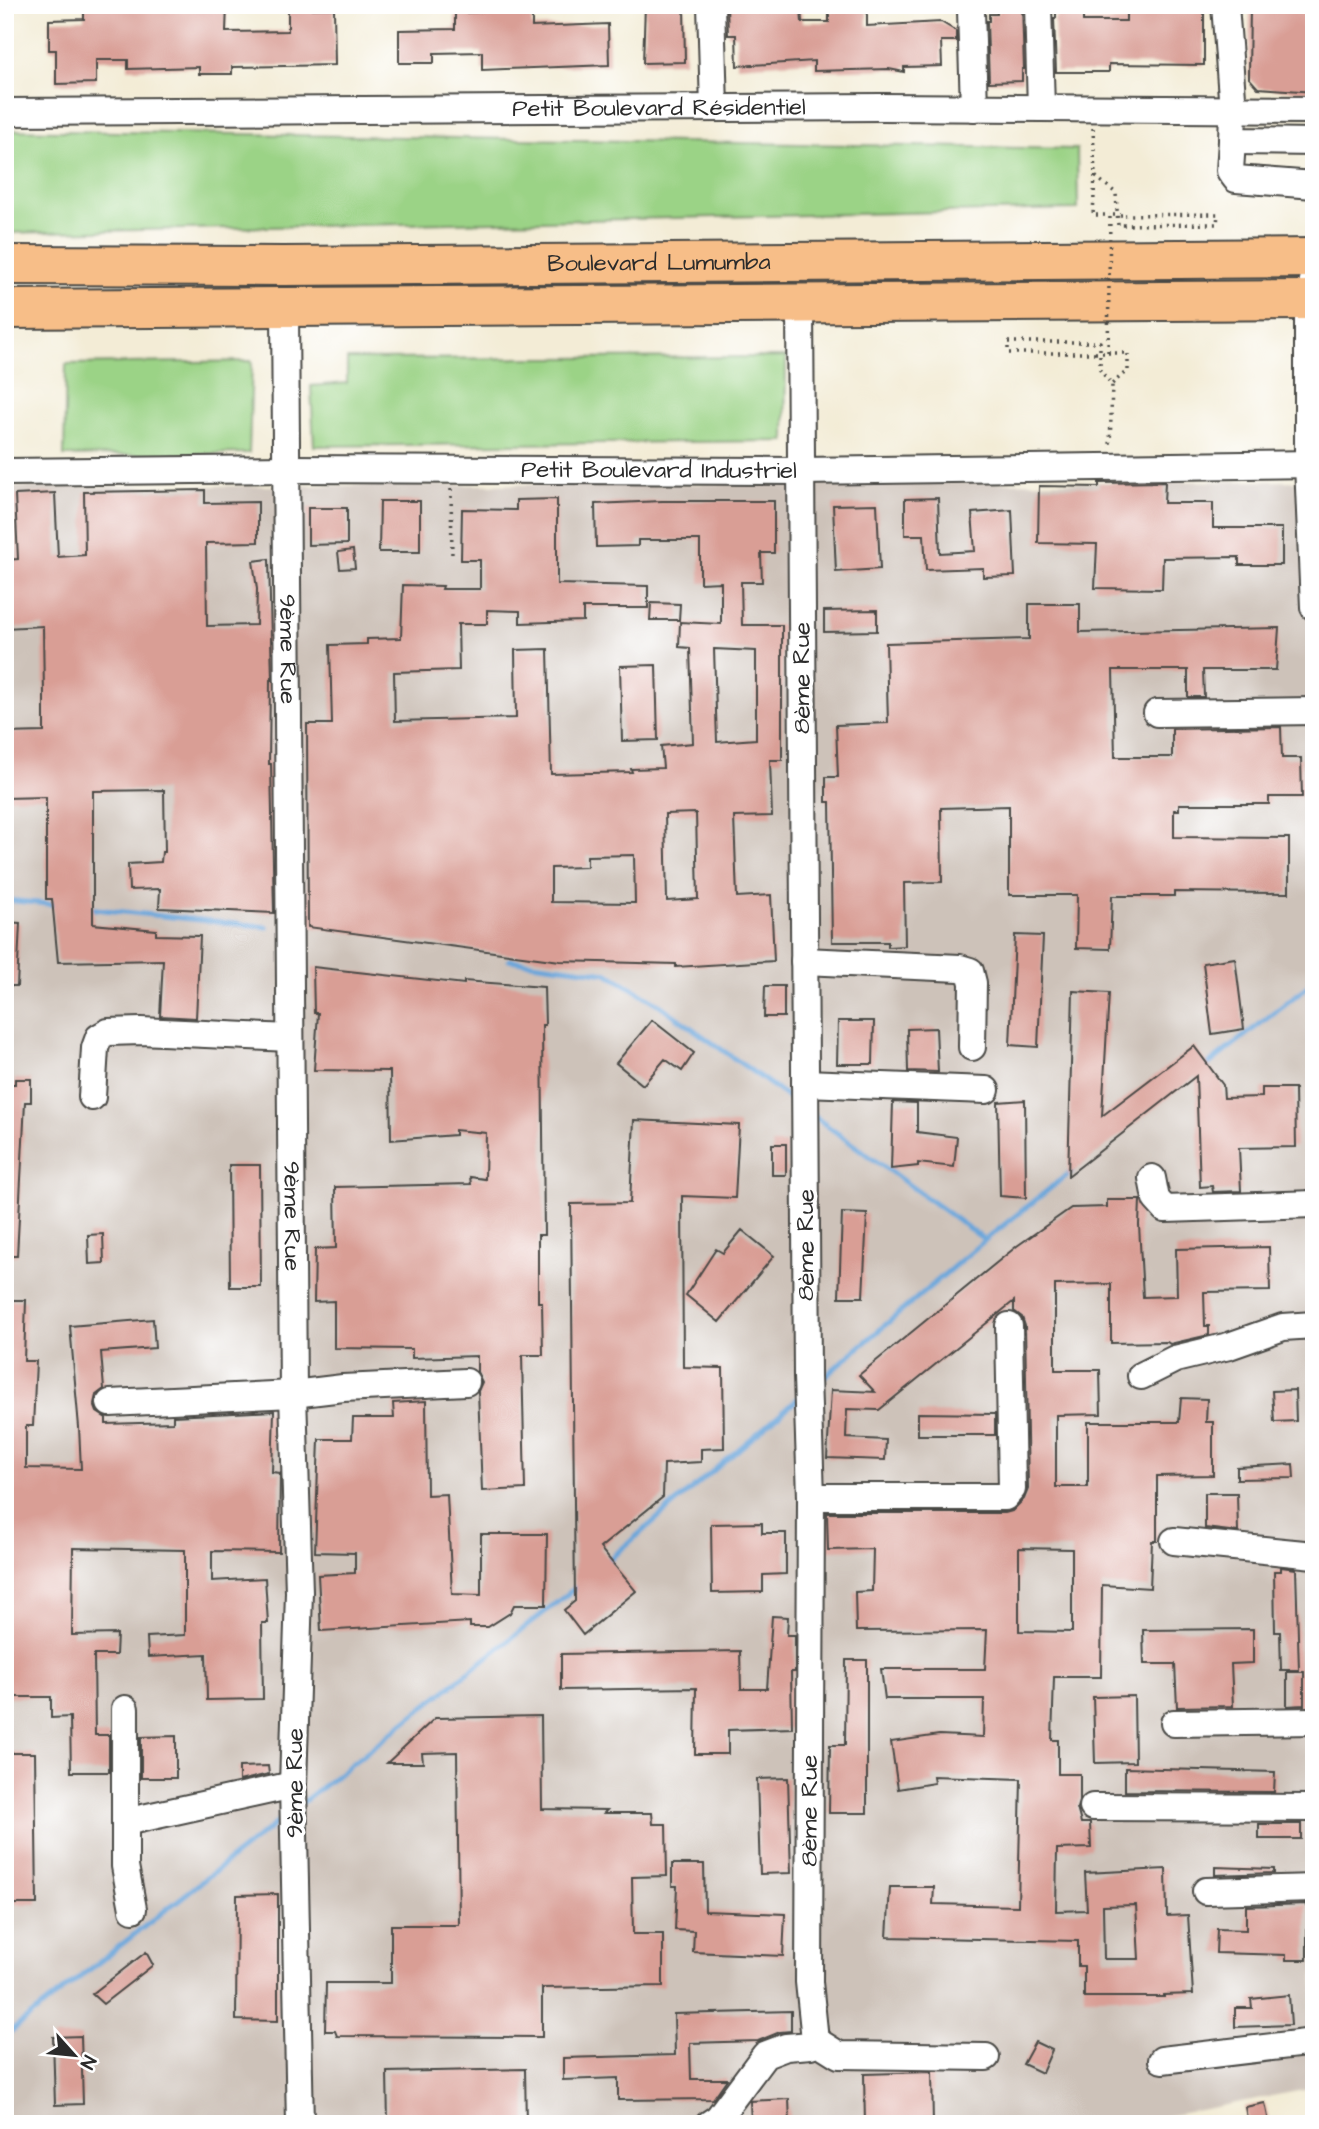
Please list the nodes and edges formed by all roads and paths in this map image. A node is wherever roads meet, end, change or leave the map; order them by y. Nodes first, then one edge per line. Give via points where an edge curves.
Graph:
1 (711, 5) edge
2 (973, 5) edge
3 (1038, 5) edge
4 (1225, 5) edge
5 (714, 108) junction
6 (974, 108) junction
7 (1041, 108) junction
8 (1092, 109) junction
9 (1233, 110) junction
10 (1314, 110) edge
11 (5, 112) edge
12 (1232, 141) junction
13 (1314, 142) edge
14 (1281, 143) junction
15 (1095, 176) junction
16 (1278, 182) junction
17 (1314, 185) edge
18 (1110, 215) junction
19 (1314, 258) edge
20 (5, 265) edge
21 (1312, 293) edge
22 (800, 305) junction
23 (285, 308) junction
24 (5, 309) edge
25 (1108, 352) junction
26 (1112, 384) junction
27 (1311, 464) edge
28 (1109, 467) junction
29 (287, 469) junction
30 (451, 470) junction
31 (801, 471) junction
32 (5, 472) edge
33 (452, 558) dead end
34 (1314, 607) edge
35 (1314, 711) edge
36 (1157, 713) dead end
37 (804, 961) junction
38 (290, 1038) junction
39 (972, 1047) dead end
40 (986, 1090) dead end
41 (806, 1096) junction
42 (92, 1097) dead end
43 (1152, 1178) dead end
44 (1314, 1204) edge
45 (1314, 1325) edge
46 (1009, 1326) dead end
47 (1141, 1376) dead end
48 (466, 1382) dead end
49 (293, 1394) junction
50 (110, 1403) dead end
51 (811, 1497) junction
52 (1174, 1541) dead end
53 (1314, 1555) edge
54 (125, 1709) dead end
55 (1314, 1721) edge
56 (1174, 1723) dead end
57 (293, 1785) junction
58 (1093, 1807) dead end
59 (1314, 1808) edge
60 (125, 1822) junction
61 (1314, 1888) edge
62 (1206, 1891) dead end
63 (133, 1909) dead end
64 (816, 2040) junction
65 (1314, 2042) edge
66 (986, 2057) dead end
67 (1162, 2060) dead end
68 (299, 2123) edge
69 (709, 2124) edge

1 - 5 street
2 - 6 street
3 - 7 street
4 - 9 street
5 - 6 street, Petit Boulevard Résidentiel
5 - 11 street, Petit Boulevard Résidentiel
6 - 7 street, Petit Boulevard Résidentiel
7 - 8 street, Petit Boulevard Résidentiel
8 - 9 street, Petit Boulevard Résidentiel
8 - 15 path
9 - 10 street, Petit Boulevard Résidentiel
9 - 12 street
12 - 14 street
12 - 16 street via 1230,171 1236,179
13 - 14 street
14 - 16 street
15 - 18 path via 1093,215
15 - 18 path, bridge via 1116,193 1118,225 1217,224 1218,214 1125,215
16 - 17 street
18 - 25 path, bridge
19 - 20 highway, Boulevard Lumumba
21 - 22 highway, Boulevard Lumumba
21 - 27 street
22 - 23 highway, Boulevard Lumumba
22 - 31 street, 8ème Rue
23 - 24 highway, Boulevard Lumumba
23 - 29 street, 9ème Rue
25 - 26 path via 1128,353 1128,370
25 - 26 path, bridge via 1095,353 1008,353 1008,342 1100,342 1100,370
26 - 28 path
27 - 28 street, Petit Boulevard Industriel
27 - 34 street
28 - 31 street, Petit Boulevard Industriel
29 - 30 street, Petit Boulevard Industriel
29 - 32 street, Petit Boulevard Industriel
29 - 38 street, 9ème Rue
30 - 31 street, Petit Boulevard Industriel
30 - 33 path
31 - 37 street, 8ème Rue
35 - 36 street
37 - 39 street via 970,971
37 - 41 street, 8ème Rue
38 - 42 street via 108,1032 99,1037 95,1048
38 - 49 street, 9ème Rue
40 - 41 street
41 - 51 street, 8ème Rue
43 - 44 street via 1156,1199 1165,1209
45 - 47 street via 1283,1327 1175,1359
46 - 51 street via 1009,1495
48 - 49 street
49 - 50 street
49 - 57 street, 9ème Rue via 299,1592
51 - 64 street, 8ème Rue via 809,1982
52 - 53 street
54 - 60 street
55 - 56 street
57 - 60 street
57 - 68 street, 9ème Rue
58 - 59 street
60 - 63 street via 125,1867
61 - 62 street
64 - 66 street via 839,2055
64 - 69 street via 765,2055
65 - 67 street

